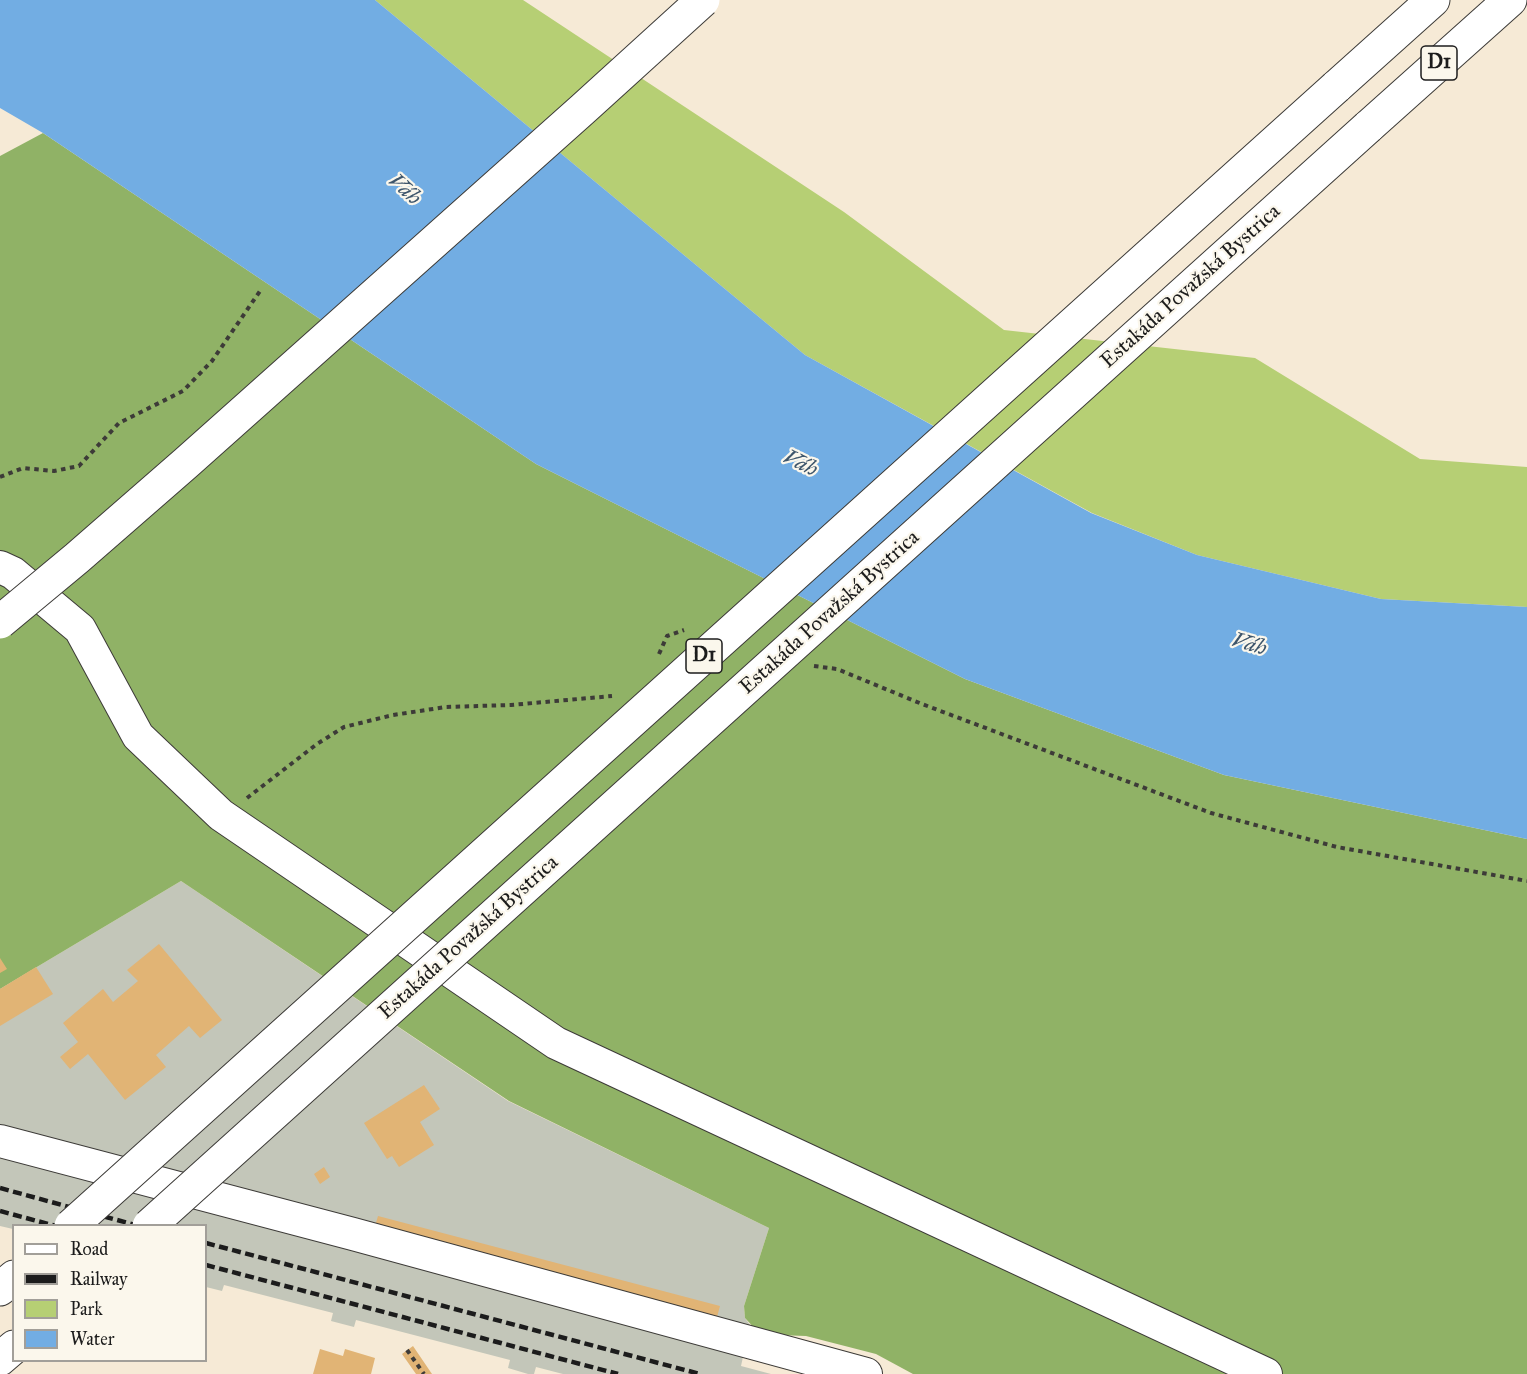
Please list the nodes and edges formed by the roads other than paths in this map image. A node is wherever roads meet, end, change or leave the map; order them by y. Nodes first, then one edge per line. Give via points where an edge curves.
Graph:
1 (703, 0) edge
2 (1432, 0) edge
3 (1510, 0) edge
4 (0, 567) edge
5 (0, 622) edge
6 (0, 1141) edge
7 (73, 1224) edge
8 (151, 1224) edge
9 (12, 1279) edge
10 (0, 1289) edge
11 (12, 1349) edge
12 (0, 1359) edge
13 (866, 1374) edge
14 (1266, 1374) edge

1 - 5 highway, bridge via 203,448
2 - 7 highway, D1, bridge
3 - 8 highway, Estakáda Považská Bystrica / D1, bridge
4 - 14 lane via 13,573 80,629 138,736 221,815 556,1043
6 - 13 lane
9 - 10 highway
11 - 12 highway

